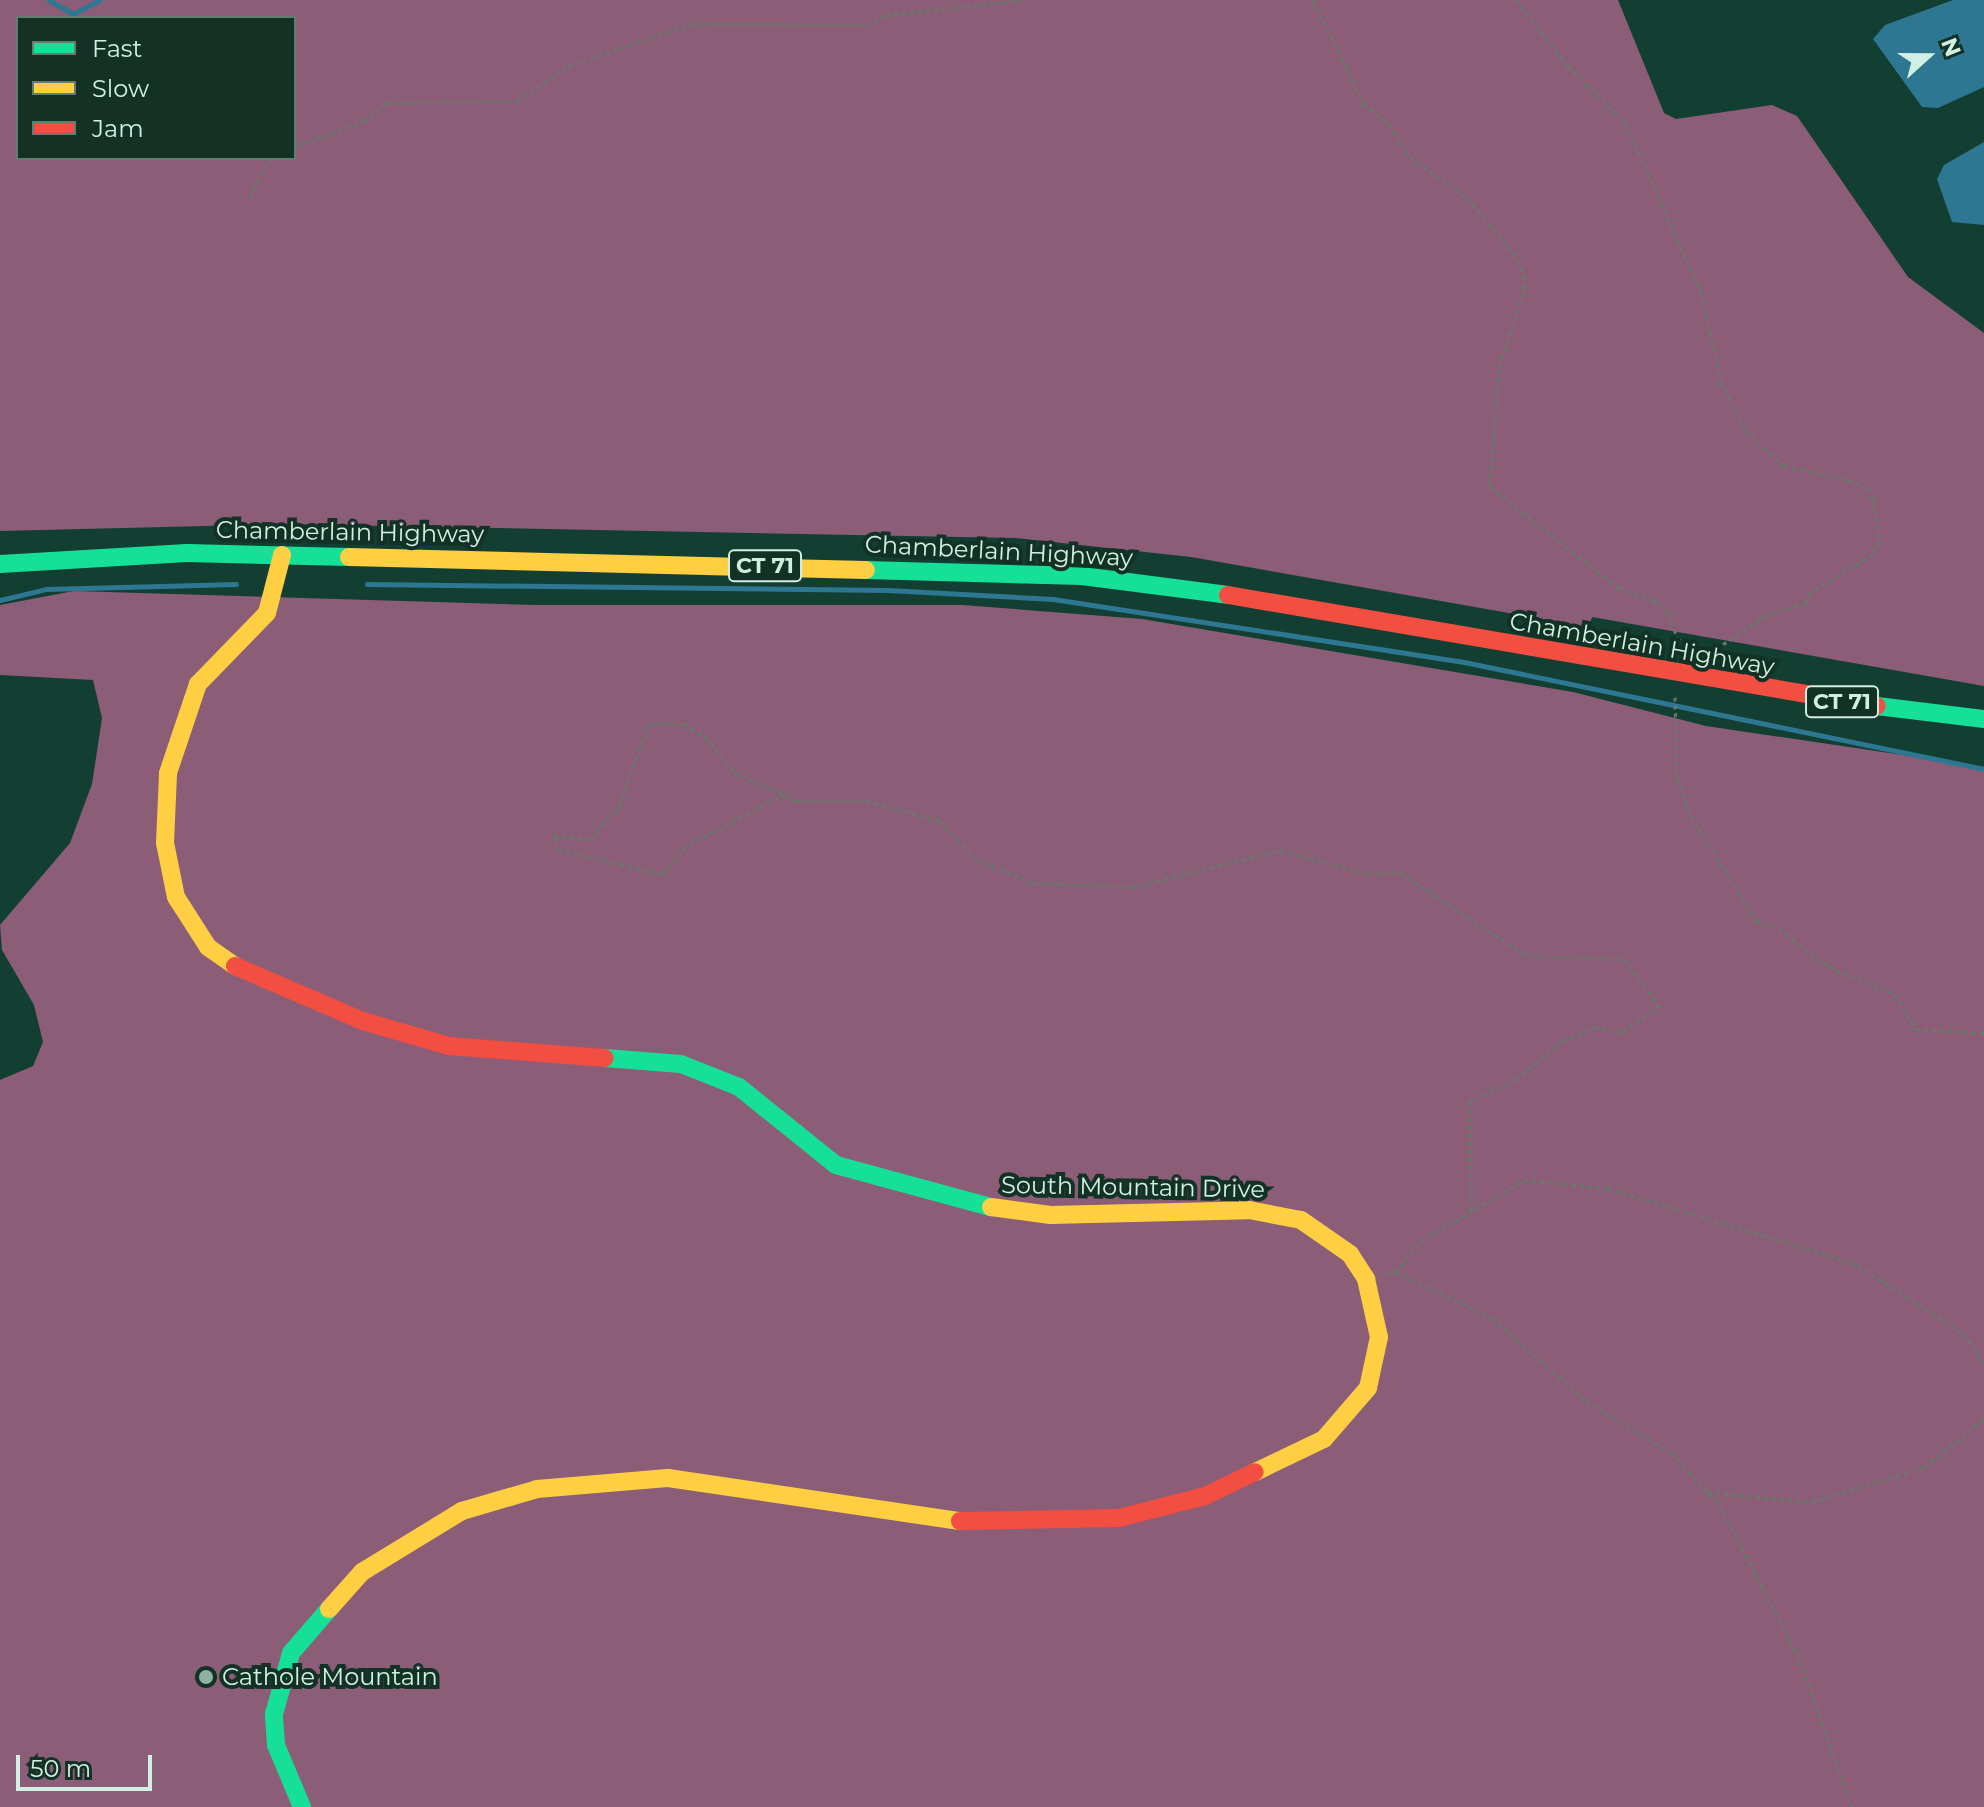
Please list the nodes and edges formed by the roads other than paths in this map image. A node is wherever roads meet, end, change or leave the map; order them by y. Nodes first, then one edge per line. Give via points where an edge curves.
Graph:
1 (282, 555) junction
2 (0, 564) edge
3 (1984, 719) edge
4 (302, 1807) edge

1 - 2 street, Chamberlain Highway / CT 71 via 111,554
1 - 3 street, Chamberlain Highway / CT 71 via 1082,576 1230,595 1679,675
1 - 4 street, South Mountain Drive via 267,613 198,684 168,773 165,843 176,897 208,947 232,965 363,1021 449,1046 543,1058 654,1059 711,1074 836,1165 950,1201 1050,1215 1276,1212 1327,1233 1366,1279 1376,1309 1376,1363 1343,1423 1251,1477 1162,1509 1078,1524 990,1525 724,1483 628,1478 500,1498 428,1526 362,1572 291,1653 275,1730

